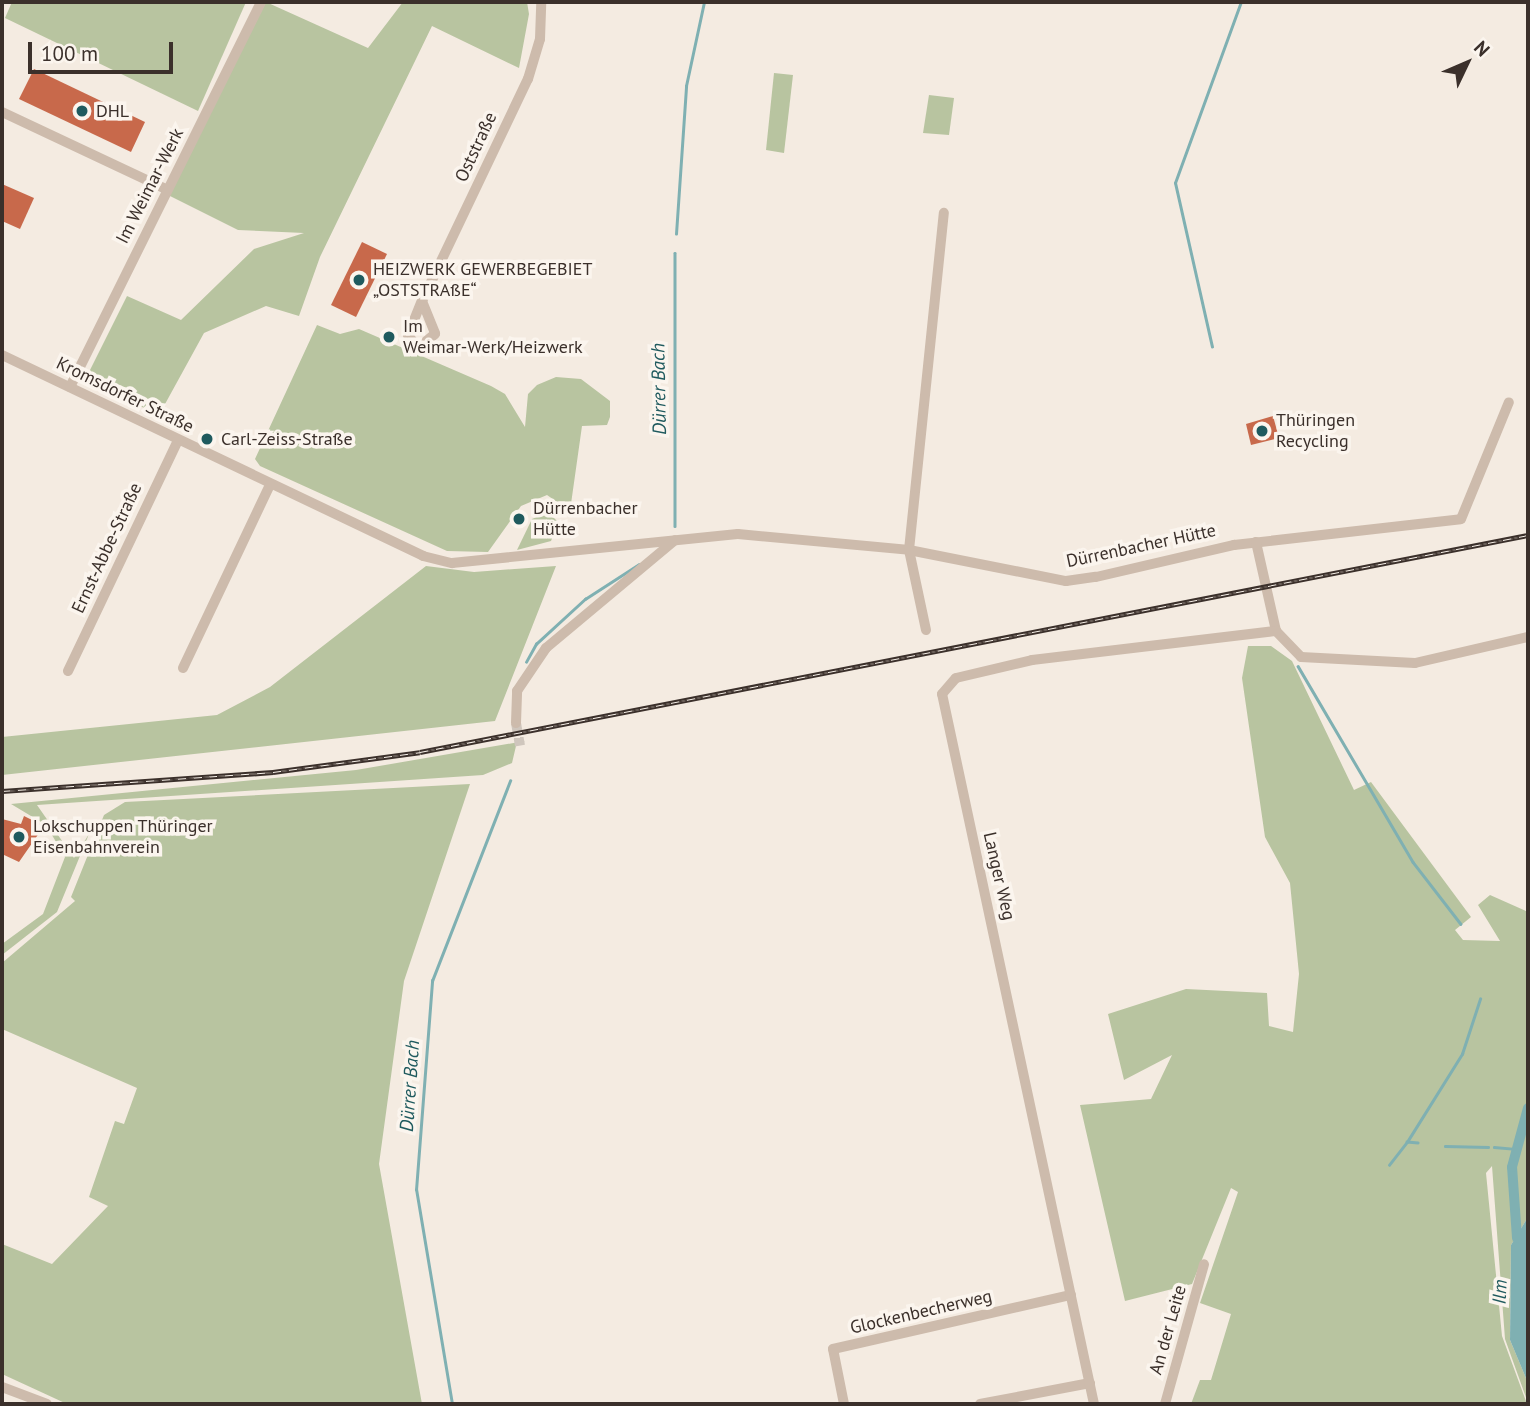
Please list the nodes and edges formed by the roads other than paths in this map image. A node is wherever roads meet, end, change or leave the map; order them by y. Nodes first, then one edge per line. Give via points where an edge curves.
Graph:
1 (261, 2) edge
2 (541, 2) edge
3 (2, 112) edge
4 (166, 188) junction
5 (944, 213) dead end
6 (422, 301) dead end
7 (2, 355) edge
8 (70, 387) junction
9 (1509, 402) dead end
10 (178, 440) junction
11 (270, 485) junction
12 (675, 540) junction
13 (1256, 542) junction
14 (909, 550) junction
15 (423, 556) joint
16 (926, 630) dead end
17 (1276, 631) junction
18 (1528, 637) edge
19 (183, 668) dead end
20 (68, 671) dead end
21 (516, 723) tunnel mouth
22 (1204, 1264) dead end
23 (1071, 1296) junction
24 (1090, 1383) junction
25 (2, 1387) edge
26 (47, 1404) edge
27 (844, 1404) edge
28 (980, 1404) edge
29 (1094, 1404) edge
30 (1165, 1404) edge

1 - 4 street, Im Weimar-Werk
2 - 6 street, Oststraße via 540,38 528,79
3 - 4 street
4 - 8 street, Im Weimar-Werk
5 - 14 street
7 - 8 street, Kromsdorfer Straße
8 - 10 street, Kromsdorfer Straße
9 - 13 street, Dürrenbacher Hütte via 1461,519
10 - 11 street, Kromsdorfer Straße
10 - 20 street, Ernst-Abbe-Straße
11 - 15 street, Kromsdorfer Straße
11 - 19 street
12 - 14 street, Dürrenbacher Hütte via 738,534
12 - 15 street, Dürrenbacher Hütte via 483,563
12 - 21 street via 546,648 517,691
13 - 14 street, Dürrenbacher Hütte via 1066,581
13 - 17 street
14 - 16 street
17 - 18 street via 1301,657 1393,664
17 - 23 street, Langer Weg via 1032,660 956,678 942,694
22 - 30 street, An der Leite
23 - 24 street, Langer Weg
23 - 27 street, Glockenbecherweg via 833,1349
24 - 28 street
24 - 29 street, Langer Weg
25 - 26 street

